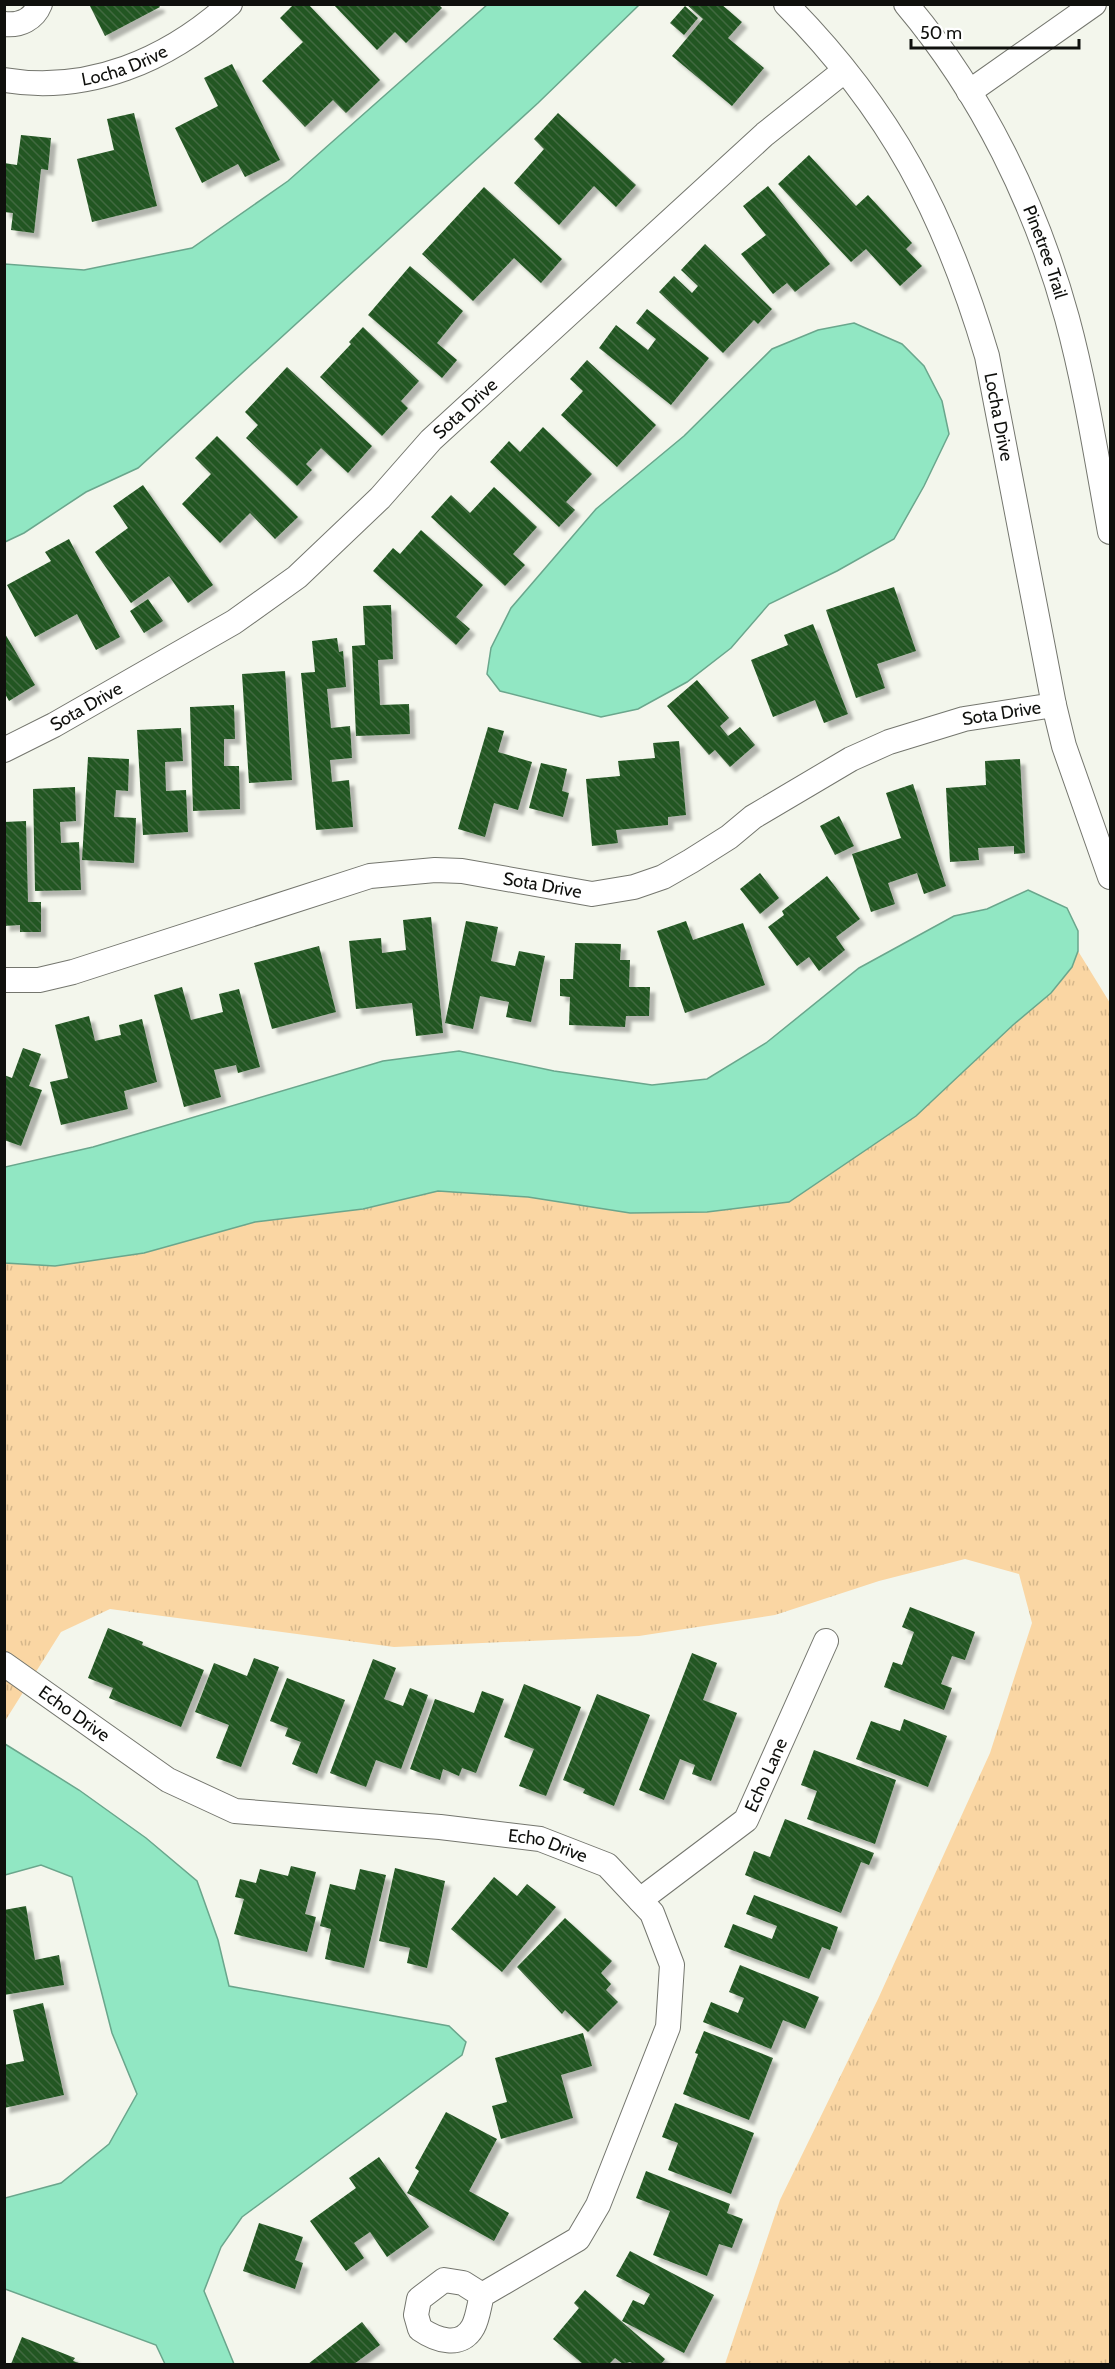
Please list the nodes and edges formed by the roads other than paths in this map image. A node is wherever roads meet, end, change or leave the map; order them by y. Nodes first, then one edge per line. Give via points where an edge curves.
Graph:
1 (40, 4) edge
2 (230, 4) edge
3 (786, 4) edge
4 (906, 4) edge
5 (1094, 4) edge
6 (4, 24) edge
7 (844, 71) junction
8 (4, 80) edge
9 (969, 92) junction
10 (1102, 441) edge
11 (1110, 532) edge
12 (1054, 705) junction
13 (4, 750) edge
14 (1110, 877) edge
15 (4, 980) edge
16 (826, 1641) dead end
17 (4, 1664) edge
18 (640, 1900) junction
19 (482, 2295) dead end

1 - 6 street via 32,17
2 - 8 street, Locha Drive via 195,34 132,68 49,84
3 - 7 street, Locha Drive
4 - 9 street, Pinetree Trail
5 - 9 street
7 - 12 street, Locha Drive via 873,105 917,177 971,304 987,356
7 - 13 street, Sota Drive via 765,134 439,432 380,498 297,577 234,622
9 - 10 street, Pinetree Trail via 1024,196 1048,257
10 - 11 street, Pinetree Trail
12 - 14 street, Locha Drive via 1064,746
12 - 15 street, Sota Drive via 964,719 889,742 851,759 753,817 691,861 634,888 592,894 462,871 370,876 73,972 39,980
16 - 18 street, Echo Lane via 746,1820
17 - 18 street, Echo Drive via 168,1780 236,1811 540,1839 607,1865
18 - 19 street, Echo Drive via 652,1913 672,1965 668,2027 602,2194 578,2239

